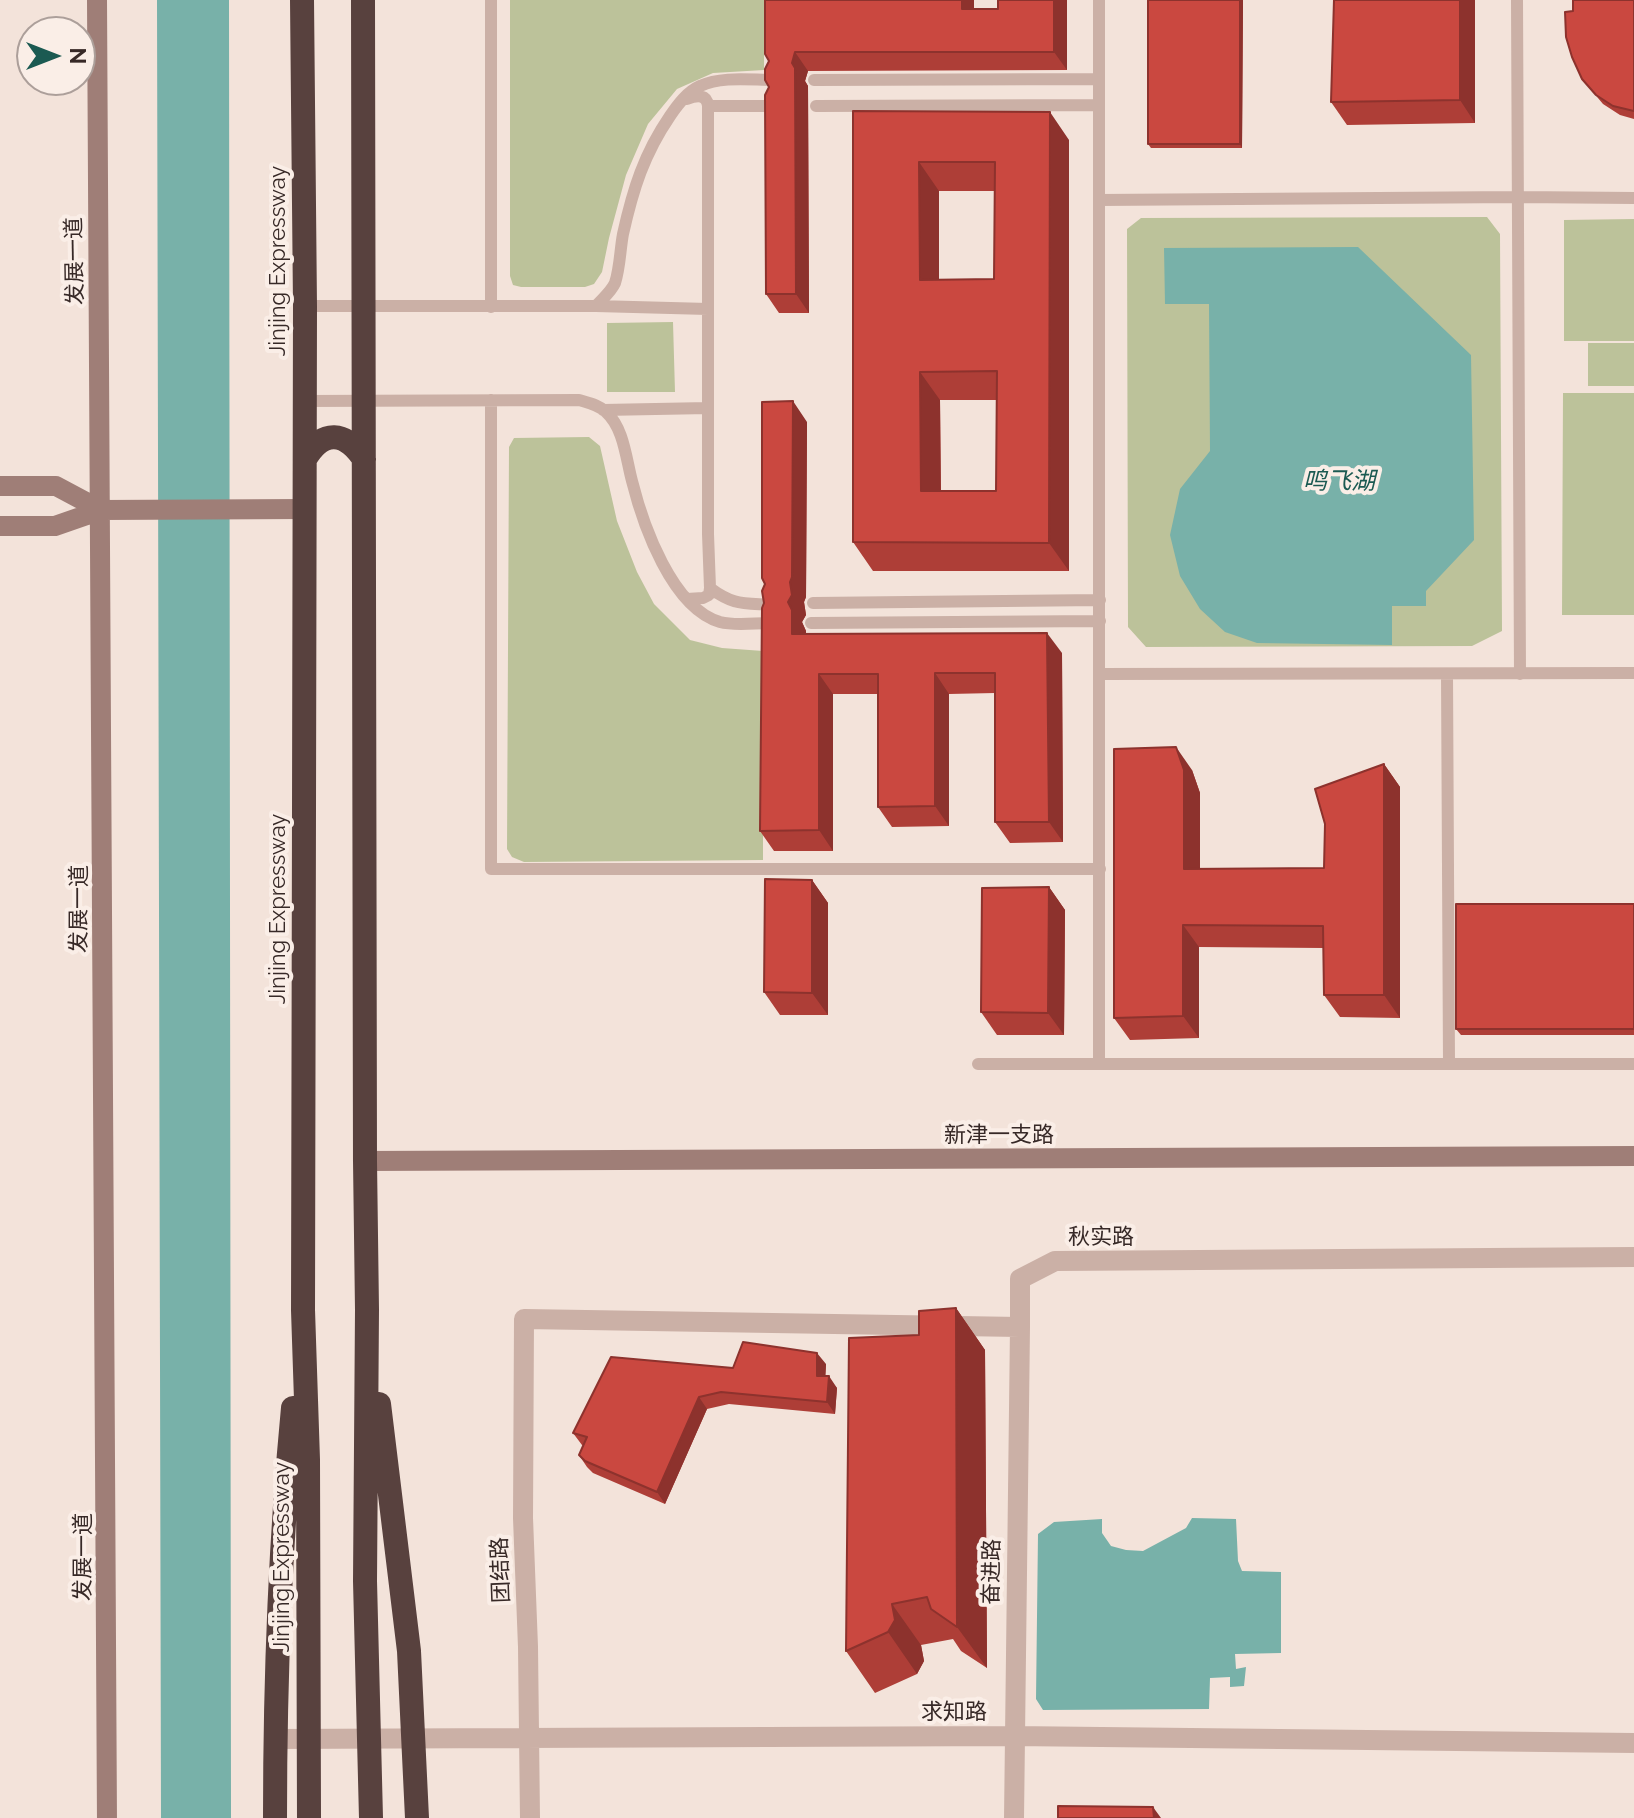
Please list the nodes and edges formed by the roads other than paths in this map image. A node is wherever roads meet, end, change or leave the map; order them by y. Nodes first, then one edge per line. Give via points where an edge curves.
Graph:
1 (97, 0) edge
2 (302, 0) edge
3 (363, 0) edge
4 (491, 0) edge
5 (1099, 0) edge
6 (1517, 0) edge
7 (1099, 79) junction
8 (773, 80) edge
9 (814, 80) edge
10 (682, 100) junction
11 (1099, 105) junction
12 (708, 106) junction
13 (773, 106) edge
14 (816, 106) dead end
15 (1518, 197) junction
16 (1634, 198) edge
17 (1099, 200) junction
18 (364, 305) junction
19 (305, 306) junction
20 (596, 306) junction
21 (491, 307) junction
22 (708, 309) junction
23 (491, 400) junction
24 (304, 401) junction
25 (364, 402) junction
26 (708, 408) junction
27 (603, 410) junction
28 (305, 459) junction
29 (364, 459) junction
30 (0, 486) edge
31 (305, 509) junction
32 (101, 510) junction
33 (0, 526) edge
34 (710, 588) junction
35 (687, 599) junction
36 (1100, 600) junction
37 (813, 603) dead end
38 (770, 605) edge
39 (1100, 621) junction
40 (769, 623) edge
41 (811, 623) dead end
42 (1634, 673) edge
43 (1100, 674) junction
44 (1447, 674) junction
45 (1520, 674) junction
46 (1100, 869) junction
47 (978, 1064) dead end
48 (1099, 1064) junction
49 (1449, 1064) junction
50 (1634, 1064) edge
51 (1634, 1156) edge
52 (365, 1161) junction
53 (1634, 1257) edge
54 (303, 1310) junction
55 (367, 1310) junction
56 (1020, 1327) junction
57 (1013, 1736) junction
58 (530, 1738) junction
59 (275, 1739) junction
60 (309, 1739) junction
61 (369, 1739) junction
62 (414, 1739) junction
63 (1634, 1743) edge
64 (107, 1818) edge
65 (275, 1818) edge
66 (309, 1818) edge
67 (371, 1818) edge
68 (402, 1818) edge
69 (417, 1818) edge
70 (530, 1818) edge
71 (1014, 1818) edge

1 - 32 main road, 发展一道
2 - 19 highway, Jinjing Expressway
3 - 18 highway
4 - 21 lane
5 - 7 lane
6 - 15 lane
7 - 9 lane
7 - 11 lane
8 - 10 lane via 714,82
10 - 12 lane via 704,97
10 - 20 lane via 654,141 636,181 615,283
11 - 14 lane
11 - 17 lane
12 - 13 lane
12 - 22 lane
15 - 16 lane
15 - 17 lane
15 - 45 lane
17 - 36 lane
18 - 19 lane
18 - 21 lane
18 - 25 highway
19 - 24 highway, Jinjing Expressway
20 - 21 lane
20 - 22 lane
22 - 26 lane
23 - 25 lane
23 - 27 lane via 579,400
23 - 46 lane via 491,869
24 - 25 lane
24 - 28 highway, Jinjing Expressway
25 - 29 highway
26 - 27 lane
26 - 34 lane
27 - 35 lane via 623,443 654,544
28 - 29 highway via 317,443 331,436 353,444
28 - 31 highway, Jinjing Expressway
29 - 52 highway
30 - 32 main road via 56,486
31 - 32 main road
31 - 54 highway, Jinjing Expressway
32 - 33 main road via 55,526
32 - 64 main road, 发展一道
34 - 35 lane via 703,598
34 - 38 lane via 726,600
35 - 40 lane via 720,622
36 - 37 lane
36 - 39 lane
39 - 41 lane
39 - 43 lane
42 - 45 lane
43 - 44 lane
43 - 46 lane
44 - 45 lane
44 - 49 lane
46 - 48 lane
47 - 48 lane
48 - 49 lane
49 - 50 lane
51 - 52 main road, 新津一支路
52 - 55 highway
53 - 56 street, 秋实路 via 1055,1261 1020,1279
54 - 59 highway via 283,1538
54 - 60 highway, Jinjing Expressway
55 - 61 highway
55 - 62 highway via 409,1651
56 - 57 street, 奋进路
56 - 58 street, 团结路 via 524,1319
57 - 58 street, 求知路
57 - 63 street, 求知路
57 - 71 street, 奋进路
58 - 62 street, 求知路
58 - 70 street, 团结路
59 - 60 street, 求知路
59 - 65 highway
60 - 61 street, 求知路
60 - 66 highway, Jinjing Expressway
61 - 62 street, 求知路
61 - 67 highway
62 - 68 highway
62 - 69 highway

